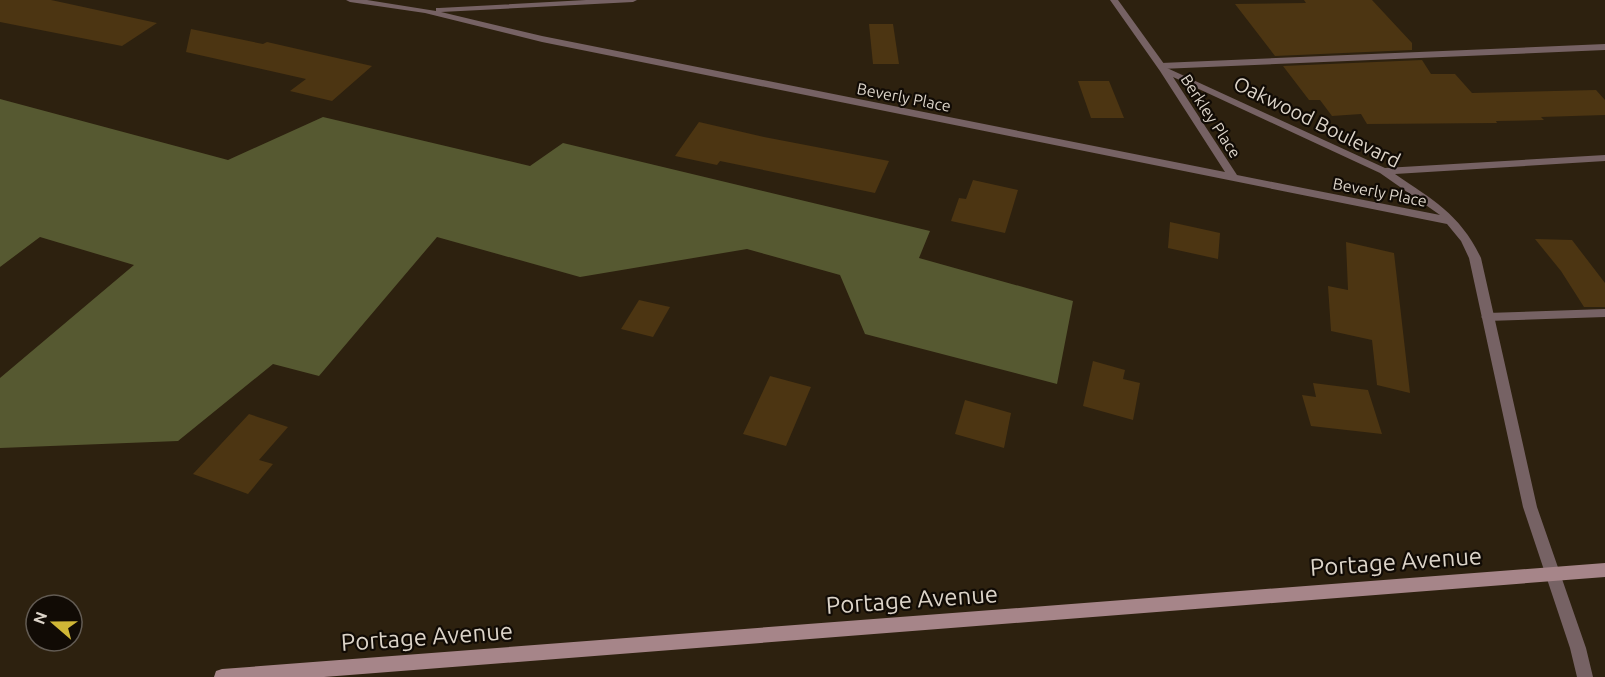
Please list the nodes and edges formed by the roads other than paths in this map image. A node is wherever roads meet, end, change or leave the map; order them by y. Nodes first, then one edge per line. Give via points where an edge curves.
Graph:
1 (350, 0) edge
2 (633, 0) edge
3 (1114, 0) edge
4 (425, 11) junction
5 (1605, 47) edge
6 (1162, 68) junction
7 (1605, 158) edge
8 (1384, 171) junction
9 (1234, 178) junction
10 (1452, 221) junction
11 (1605, 313) edge
12 (1487, 317) junction
13 (1605, 570) edge
14 (1552, 574) junction
15 (222, 677) edge
16 (1584, 677) edge

1 - 4 street, Beverly Place
2 - 4 street
3 - 6 street, Oakwood Boulevard
4 - 9 street, Beverly Place via 542,39
5 - 6 street
6 - 8 street, Oakwood Boulevard
6 - 9 street, Berkley Place
7 - 8 street, Beverly Place
8 - 10 street, Oakwood Boulevard
9 - 10 street, Beverly Place
10 - 12 street, Oakwood Boulevard via 1475,258
11 - 12 street
12 - 14 street, Oakwood Boulevard via 1530,507
13 - 14 main road, Portage Avenue
14 - 15 main road, Portage Avenue
14 - 16 street, Oakwood Boulevard

